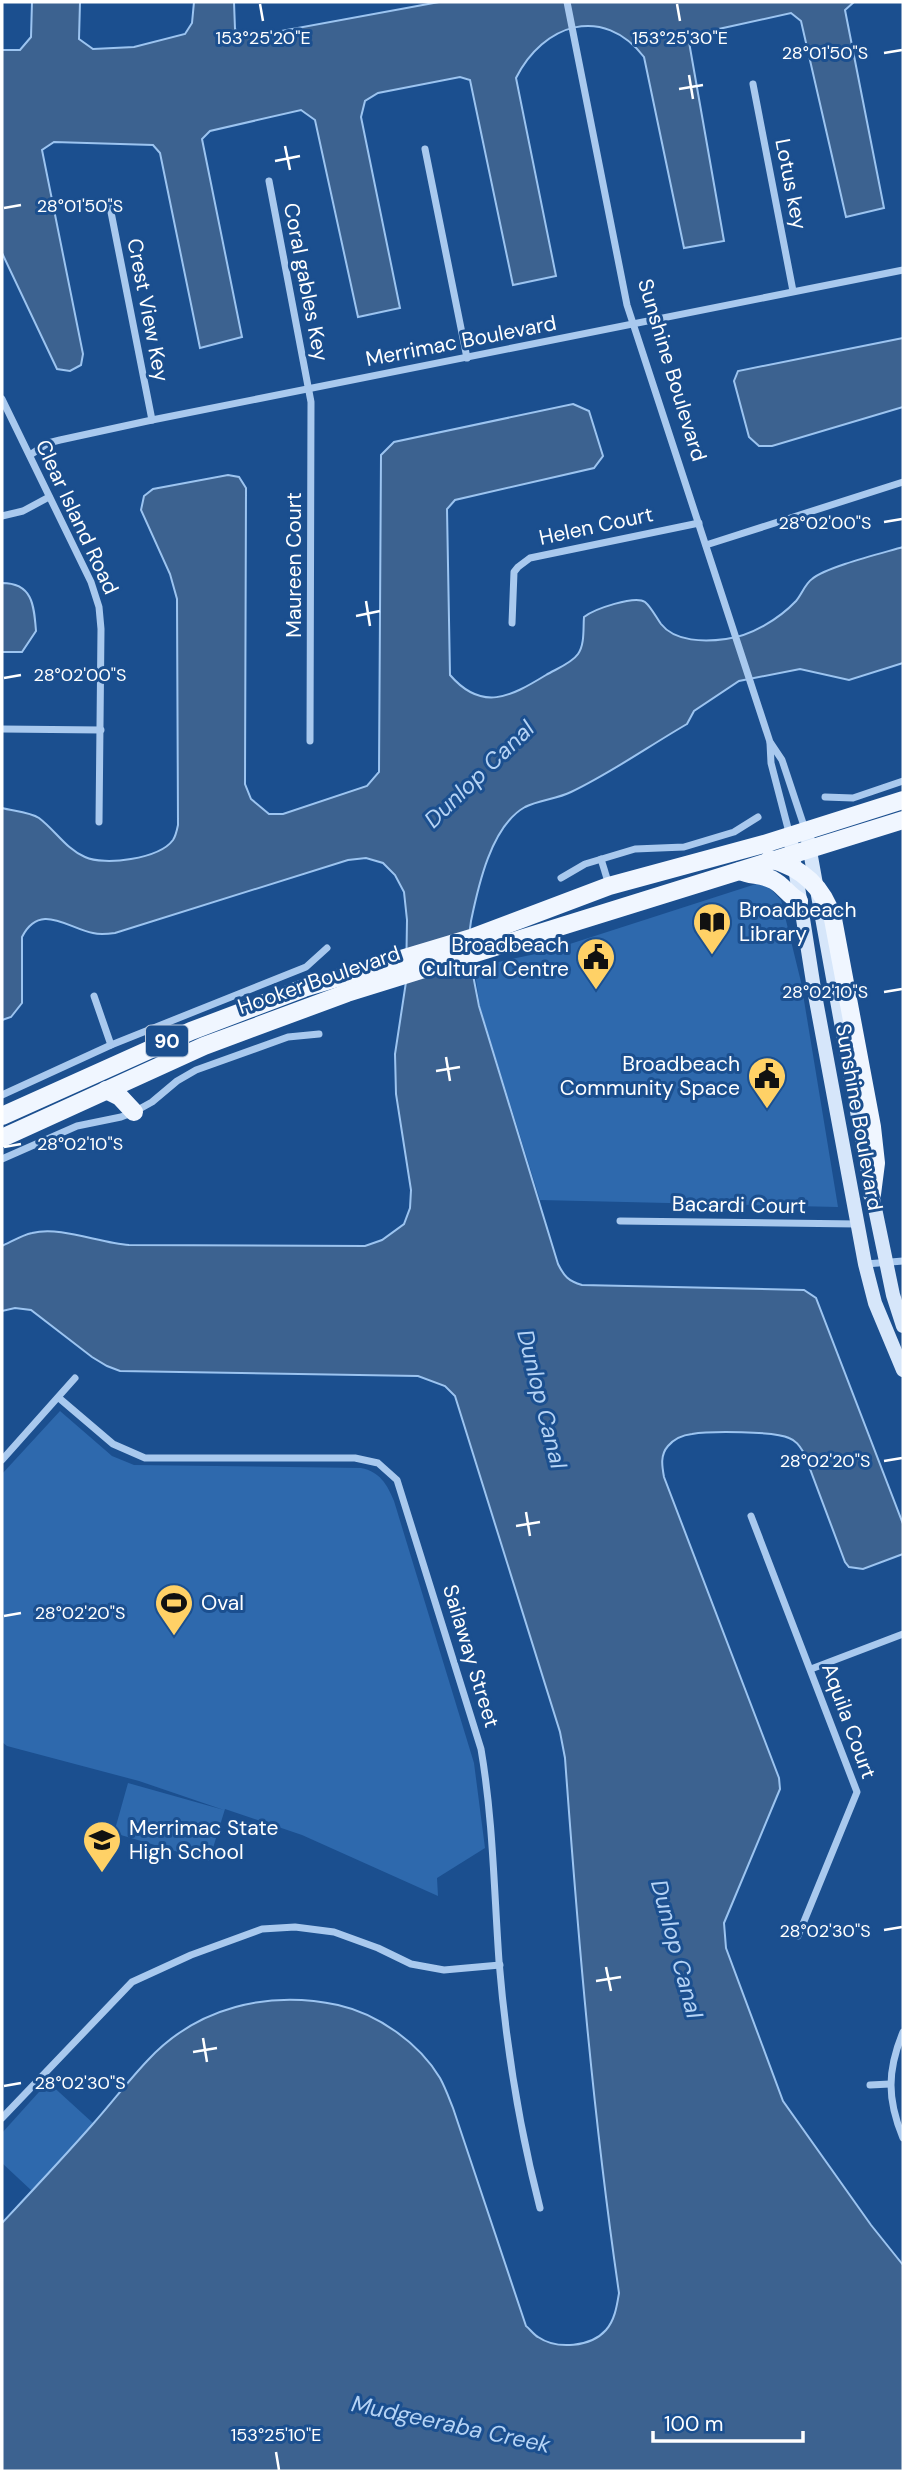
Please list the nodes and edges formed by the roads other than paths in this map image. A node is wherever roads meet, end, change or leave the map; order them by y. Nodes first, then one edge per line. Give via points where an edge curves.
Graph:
1 (567, 2) edge
2 (754, 83) dead end
3 (425, 149) dead end
4 (269, 181) dead end
5 (110, 207) dead end
6 (903, 270) edge
7 (793, 291) junction
8 (632, 324) junction
9 (467, 358) junction
10 (309, 390) junction
11 (2, 399) edge
12 (152, 420) junction
13 (30, 455) junction
14 (903, 482) edge
15 (50, 497) junction
16 (2, 516) edge
17 (699, 523) junction
18 (706, 545) junction
19 (512, 623) dead end
20 (2, 729) edge
21 (101, 730) junction
22 (310, 741) dead end
23 (770, 742) junction
24 (903, 781) edge
25 (825, 797) dead end
26 (903, 800) edge
27 (758, 817) dead end
28 (903, 820) edge
29 (99, 822) dead end
30 (799, 843) junction
31 (601, 859) junction
32 (740, 871) junction
33 (561, 878) dead end
34 (609, 886) junction
35 (799, 901) junction
36 (559, 905) junction
37 (476, 944) junction
38 (327, 948) dead end
39 (398, 968) junction
40 (94, 996) dead end
41 (319, 1034) dead end
42 (111, 1045) junction
43 (133, 1078) junction
44 (106, 1090) junction
45 (2, 1095) edge
46 (134, 1112) junction
47 (2, 1116) edge
48 (2, 1138) edge
49 (2, 1159) edge
50 (873, 1194) junction
51 (620, 1221) dead end
52 (857, 1224) junction
53 (903, 1261) edge
54 (887, 1262) junction
55 (865, 1264) junction
56 (903, 1326) edge
57 (903, 1370) edge
58 (75, 1378) dead end
59 (59, 1398) junction
60 (2, 1460) edge
61 (751, 1517) dead end
62 (903, 1634) edge
63 (811, 1669) junction
64 (798, 1936) dead end
65 (500, 1965) junction
66 (903, 2032) edge
67 (890, 2084) junction
68 (870, 2085) dead end
69 (2, 2118) edge
70 (903, 2138) edge
71 (540, 2208) dead end

1 - 8 street, Sunshine Boulevard
2 - 7 street, Lotus key
3 - 9 street
4 - 10 street, Coral gables Key
5 - 12 street, Crest View Key
6 - 7 street, Merrimac Boulevard
7 - 8 street, Merrimac Boulevard
8 - 9 street, Merrimac Boulevard
8 - 17 street, Sunshine Boulevard
9 - 10 street, Merrimac Boulevard
10 - 12 street, Merrimac Boulevard
10 - 22 street, Maureen Court
11 - 13 street, Clear Island Road
12 - 13 street, Merrimac Boulevard via 48,443
13 - 15 street, Clear Island Road
14 - 18 street
15 - 16 street
15 - 21 street, Clear Island Road via 99,607
17 - 18 street, Sunshine Boulevard
17 - 19 street, Helen Court via 530,558 514,572
18 - 23 street, Sunshine Boulevard
20 - 21 street
21 - 29 street, Clear Island Road
23 - 30 street, Sunshine Boulevard via 771,763
23 - 30 street, Sunshine Boulevard via 782,760
24 - 25 street via 853,798
26 - 30 main road, Hooker Boulevard / 90
27 - 31 street via 734,832 692,845 635,849
28 - 30 main road, Hooker Boulevard / 90
30 - 32 main road, Hooker Boulevard / 90
30 - 34 main road, Hooker Boulevard / 90
30 - 35 main road, Sunshine Boulevard
30 - 50 main road, Sunshine Boulevard
31 - 33 street
31 - 34 street
32 - 35 main road via 772,879
32 - 37 main road, Hooker Boulevard / 90
34 - 36 main road, Hooker Boulevard / 90
35 - 52 main road, Sunshine Boulevard
36 - 37 main road, Hooker Boulevard / 90
36 - 50 main road via 588,904 743,859 789,865 814,883 833,919 861,1066 876,1163
37 - 39 main road, Hooker Boulevard / 90
38 - 42 street, Hooker Boulevard via 306,967
39 - 43 main road, Hooker Boulevard / 90
39 - 47 main road, Hooker Boulevard / 90 via 304,988 230,1015
40 - 42 street
41 - 46 street, Hooker Boulevard via 288,1037 196,1070
42 - 45 street, Hooker Boulevard
43 - 44 main road, Hooker Boulevard / 90
43 - 46 main road
44 - 46 main road
44 - 48 main road, Hooker Boulevard / 90
46 - 49 street, Hooker Boulevard via 77,1126
50 - 54 main road, Sunshine Boulevard
51 - 52 street, Bacardi Court
52 - 55 main road, Sunshine Boulevard
53 - 54 street
54 - 55 street
54 - 56 main road, Sunshine Boulevard
55 - 57 main road, Sunshine Boulevard via 875,1303
58 - 59 street
59 - 60 street
59 - 65 street, Sailaway Street via 113,1444 145,1458 355,1458 378,1463 397,1480 481,1749
61 - 63 street, Aquila Court
62 - 63 street
63 - 64 street, Aquila Court via 857,1792
65 - 69 street via 444,1970 411,1964 334,1933 295,1927 262,1929 132,1982
65 - 71 street, Sailaway Street via 523,2141
66 - 67 street
67 - 68 street
67 - 70 street

